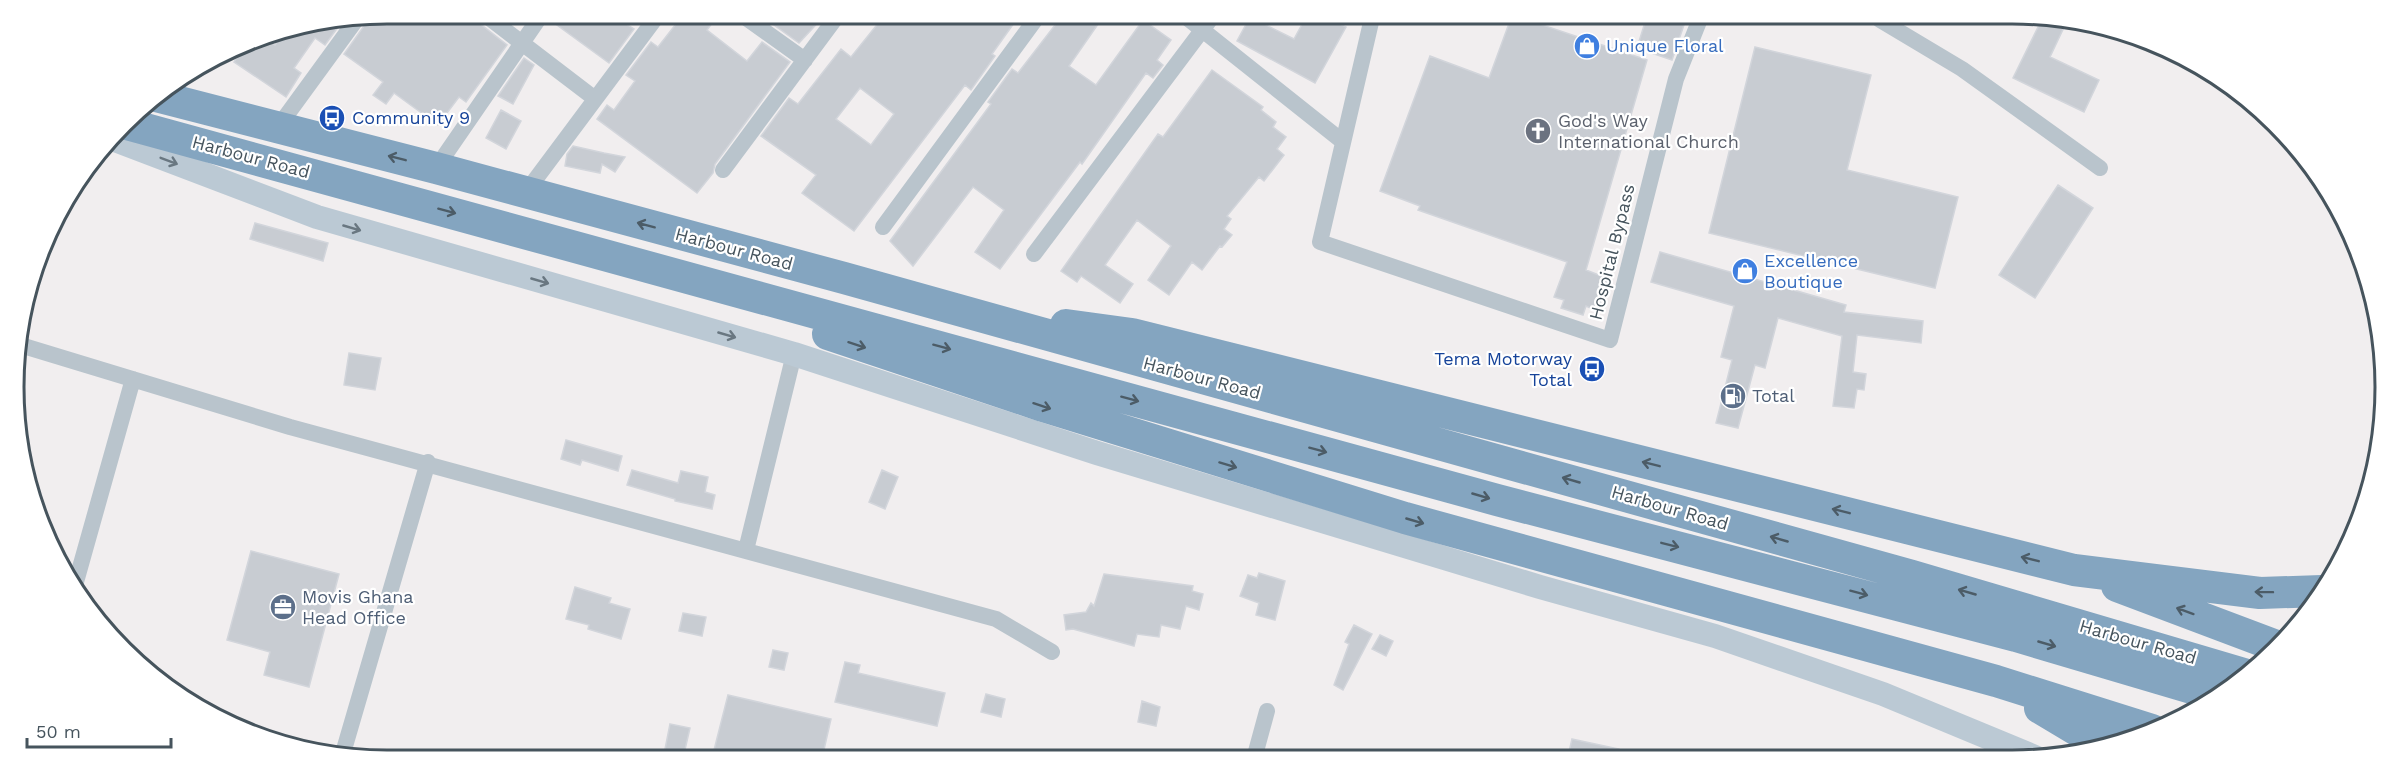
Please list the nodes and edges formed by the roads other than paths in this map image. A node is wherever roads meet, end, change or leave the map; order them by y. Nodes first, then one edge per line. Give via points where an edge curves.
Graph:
1 (497, 24) edge
2 (535, 24) edge
3 (651, 24) edge
4 (755, 24) edge
5 (831, 24) edge
6 (1032, 24) edge
7 (1206, 24) edge
8 (1208, 24) edge
9 (1371, 24) edge
10 (1698, 24) edge
11 (1887, 24) edge
12 (352, 26) edge
13 (523, 43) junction
14 (805, 60) junction
15 (594, 98) junction
16 (166, 99) edge
17 (134, 126) edge
18 (278, 127) junction
19 (1342, 141) junction
20 (120, 142) edge
21 (436, 168) junction
22 (2100, 168) dead end
23 (723, 170) dead end
24 (526, 192) junction
25 (883, 227) dead end
26 (1034, 254) dead end
27 (744, 292) junction
28 (997, 322) junction
29 (26, 347) edge
30 (794, 354) junction
31 (134, 379) junction
32 (428, 462) junction
33 (746, 550) junction
34 (2074, 570) junction
35 (78, 576) edge
36 (2312, 591) edge
37 (2270, 643) edge
38 (1052, 652) dead end
39 (2237, 672) edge
40 (1996, 681) junction
41 (2208, 693) edge
42 (1267, 711) dead end
43 (2140, 726) edge
44 (2095, 740) edge
45 (345, 747) edge
46 (1256, 750) edge
47 (2018, 750) edge

1 - 13 street
2 - 13 street
3 - 15 street
4 - 14 street
5 - 14 street
6 - 25 street
7 - 26 street
8 - 19 street
9 - 19 street
10 - 19 street, Hospital Bypass via 1676,79 1610,340 1320,242
11 - 22 street via 1962,69
12 - 18 street
13 - 15 street
13 - 21 street
14 - 23 street
15 - 24 street
16 - 18 highway, Harbour Road
17 -> 27 highway, Harbour Road
21 -> 18 highway, Harbour Road
20 -> 30 street, Harbour Road via 317,217
21 - 24 highway, Harbour Road
28 -> 24 highway, Harbour Road
27 -> 40 highway via 843,341 1227,465 1428,525
27 -> 41 highway, Harbour Road via 1497,500 1867,595
34 -> 28 highway via 1132,334 1055,324
39 -> 28 highway, Harbour Road via 1912,576
29 - 31 street
30 - 33 street
30 - 47 street, Harbour Road via 1109,457 1715,636 1883,694
31 - 32 street via 290,427
31 - 35 street
32 - 33 street
32 - 45 street
33 - 38 street via 996,619
36 -> 34 highway via 2260,592
37 -> 34 highway
40 - 43 highway
40 - 44 highway
42 - 46 street

